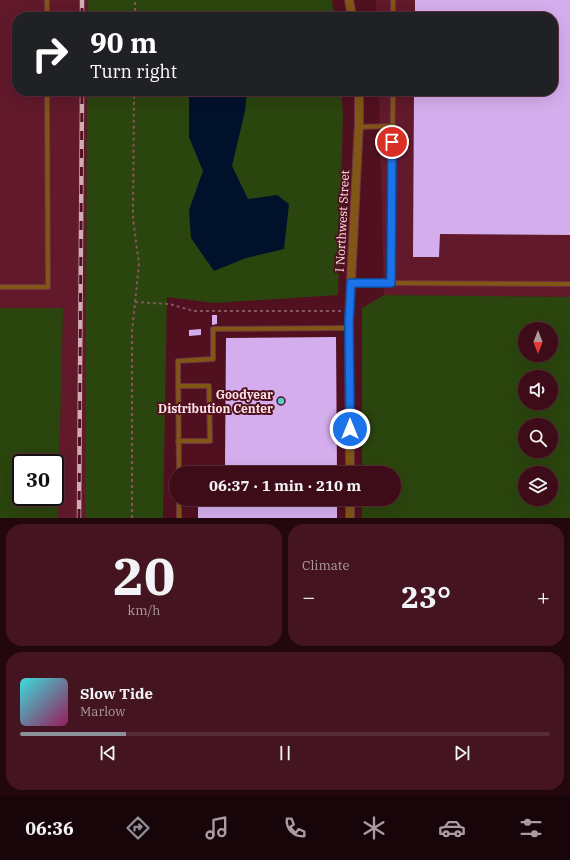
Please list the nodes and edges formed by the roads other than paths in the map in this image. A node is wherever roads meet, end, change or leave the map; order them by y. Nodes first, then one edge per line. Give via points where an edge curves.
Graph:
1 (47, 0) edge
2 (349, 0) edge
3 (393, 0) edge
4 (47, 12) edge
5 (351, 12) edge
6 (393, 12) edge
7 (48, 96) edge
8 (359, 96) edge
9 (393, 96) edge
10 (392, 126) junction
11 (359, 127) junction
12 (351, 283) junction
13 (391, 283) junction
14 (570, 284) edge
15 (0, 287) edge
16 (349, 328) junction
17 (178, 386) junction
18 (178, 441) junction
19 (179, 466) edge
20 (350, 466) edge
21 (179, 506) edge
22 (350, 506) edge
23 (179, 518) edge
24 (350, 518) edge

1 - 4 lane
2 - 5 street
3 - 6 lane
7 - 15 lane via 48,287
8 - 11 street, I Northwest Street
9 - 10 lane
10 - 11 lane
10 - 13 lane
11 - 12 street, I Northwest Street
12 - 13 lane
12 - 16 street, I Northwest Street
13 - 14 lane
16 - 17 lane via 213,329 213,359 178,361
16 - 20 street, I Northwest Street
17 - 18 lane
17 - 18 lane via 209,386 210,441
18 - 19 lane
21 - 23 lane
22 - 24 street

